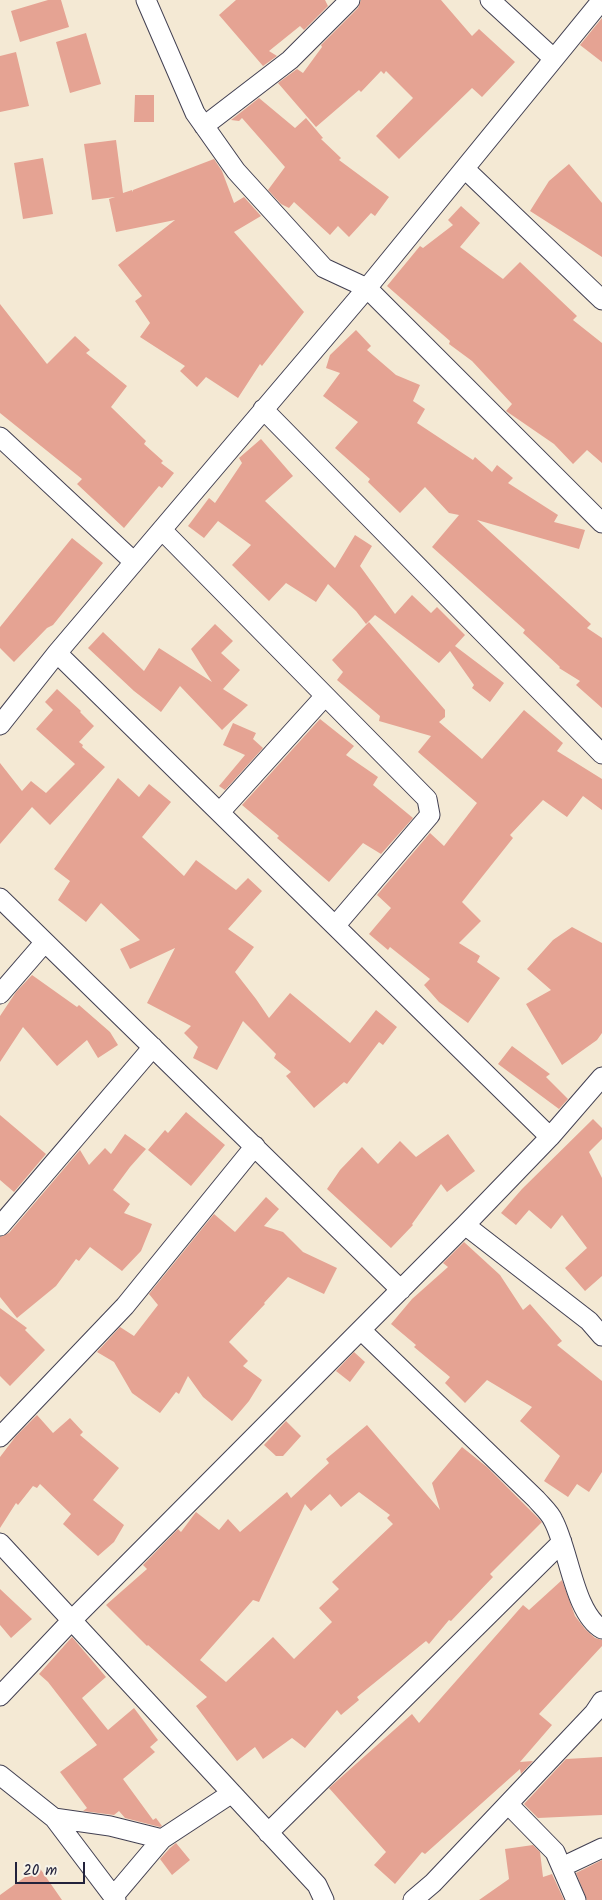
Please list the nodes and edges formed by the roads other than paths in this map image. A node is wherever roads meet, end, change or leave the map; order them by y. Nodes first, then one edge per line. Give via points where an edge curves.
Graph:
1 (146, 0) edge
2 (350, 0) edge
3 (490, 0) edge
4 (602, 0) edge
5 (553, 58) junction
6 (204, 126) junction
7 (465, 169) junction
8 (367, 288) junction
9 (602, 300) edge
10 (263, 409) junction
11 (0, 437) edge
12 (602, 523) edge
13 (162, 530) junction
14 (134, 562) junction
15 (57, 653) junction
16 (325, 696) junction
17 (0, 725) edge
18 (602, 754) edge
19 (220, 812) junction
20 (0, 898) edge
21 (335, 926) junction
22 (45, 942) junction
23 (0, 994) edge
24 (153, 1047) junction
25 (602, 1077) edge
26 (550, 1136) junction
27 (255, 1146) junction
28 (465, 1225) junction
29 (0, 1226) edge
30 (401, 1290) junction
31 (362, 1330) junction
32 (602, 1336) edge
33 (0, 1437) edge
34 (562, 1542) junction
35 (0, 1543) edge
36 (72, 1620) junction
37 (602, 1628) edge
38 (0, 1696) edge
39 (602, 1700) edge
40 (0, 1775) edge
41 (232, 1793) junction
42 (508, 1804) junction
43 (54, 1818) junction
44 (268, 1832) junction
45 (162, 1838) junction
46 (602, 1848) edge
47 (562, 1867) junction
48 (114, 1898) edge
49 (324, 1900) edge
50 (413, 1900) edge
51 (576, 1900) edge

1 - 6 street via 195,113
2 - 6 street via 290,60
3 - 5 street
4 - 5 street
5 - 7 street
6 - 8 street via 236,171 324,268
7 - 8 street
7 - 9 street
8 - 10 street
8 - 12 street
10 - 13 street
10 - 18 street
11 - 14 street
13 - 14 street
13 - 16 street
14 - 15 street
15 - 17 street
15 - 19 street
16 - 19 street
16 - 21 street via 427,799 430,815
19 - 21 street
20 - 22 street
21 - 26 street
22 - 23 street
22 - 24 street
24 - 27 street
24 - 29 street
25 - 26 street
26 - 28 street
27 - 30 street
27 - 33 street via 125,1306
28 - 30 street
28 - 32 street via 589,1321
30 - 31 street
31 - 34 street via 536,1499 553,1519
31 - 36 street
34 - 37 street via 581,1604
34 - 44 street
35 - 36 street
36 - 38 street
36 - 41 street
39 - 42 street via 594,1713
40 - 43 street
41 - 44 street
41 - 45 street
42 - 47 street via 554,1852
42 - 50 street
43 - 45 street
43 - 48 street
44 - 49 street via 317,1885
45 - 48 street
46 - 47 street
47 - 51 street

